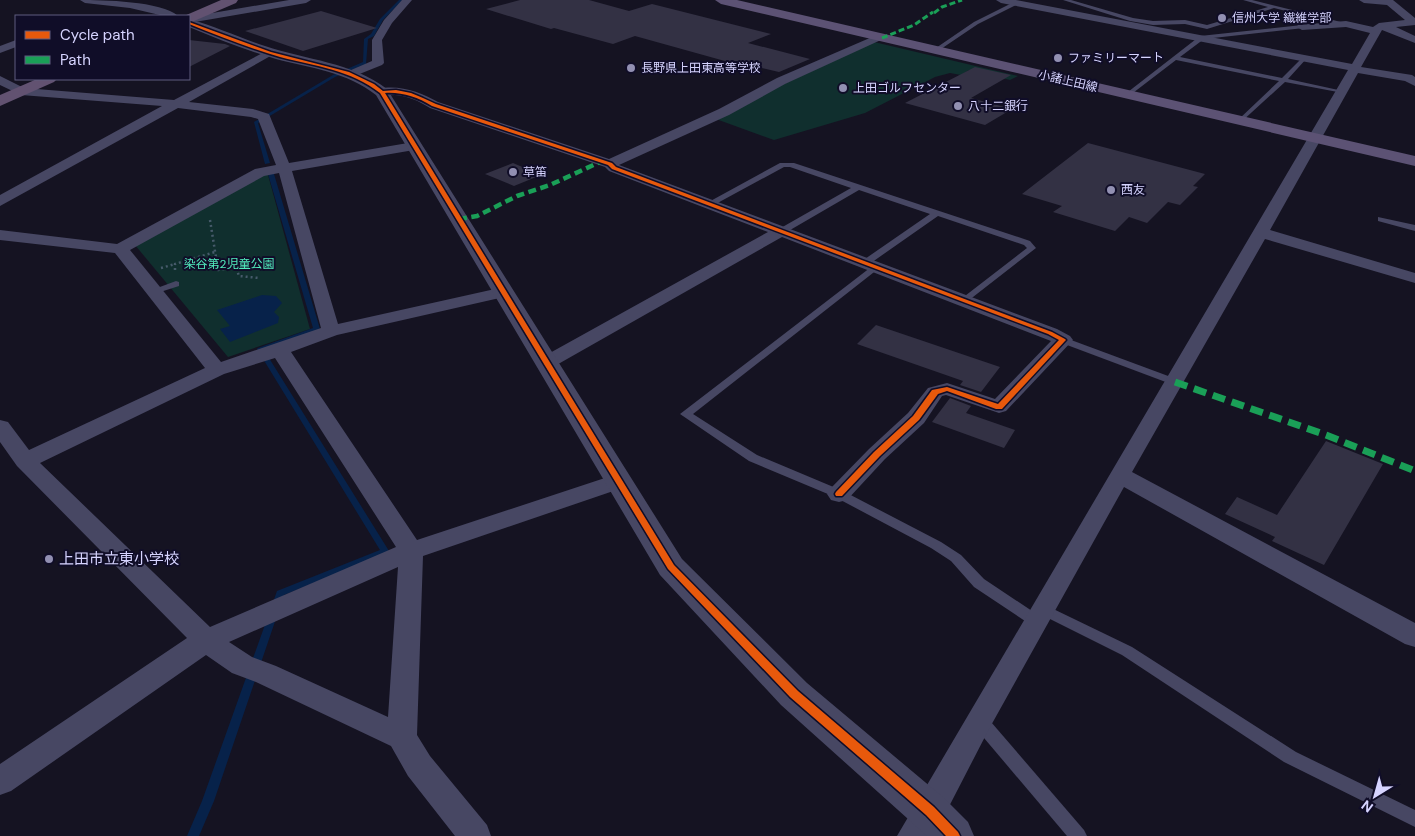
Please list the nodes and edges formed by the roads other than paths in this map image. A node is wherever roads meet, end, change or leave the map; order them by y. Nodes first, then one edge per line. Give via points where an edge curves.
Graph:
1 (85, 0) edge
2 (232, 0) edge
3 (306, 0) edge
4 (407, 0) edge
5 (720, 0) edge
6 (1001, 0) edge
7 (1066, 0) edge
8 (1246, 0) edge
9 (1364, 0) edge
10 (1389, 1) edge
11 (118, 3) junction
12 (1016, 3) junction
13 (1273, 7) junction
14 (93, 13) dead end
15 (170, 15) edge
16 (190, 20) edge
17 (190, 20) edge
18 (190, 20) edge
19 (1414, 22) edge
20 (1346, 24) junction
21 (1302, 27) joint
22 (1378, 29) junction
23 (879, 37) junction
24 (1201, 37) junction
25 (1415, 40) edge
26 (15, 43) edge
27 (0, 50) edge
28 (936, 50) junction
29 (270, 52) junction
30 (15, 54) edge
31 (0, 57) edge
32 (1175, 58) junction
33 (1304, 58) junction
34 (1355, 68) junction
35 (344, 73) junction
36 (0, 80) edge
37 (47, 80) edge
38 (1283, 81) junction
39 (1415, 82) edge
40 (21, 91) junction
41 (382, 92) junction
42 (1341, 92) junction
43 (1128, 95) junction
44 (0, 101) edge
45 (178, 104) junction
46 (1240, 121) junction
47 (1315, 138) junction
48 (414, 146) junction
49 (1415, 161) edge
50 (610, 164) junction
51 (284, 167) junction
52 (858, 187) junction
53 (0, 201) edge
54 (710, 204) junction
55 (937, 213) junction
56 (1381, 219) dead end
57 (1415, 228) edge
58 (782, 231) junction
59 (1261, 233) junction
60 (0, 235) edge
61 (120, 249) junction
62 (870, 265) junction
63 (1415, 278) edge
64 (176, 284) dead end
65 (154, 291) junction
66 (504, 292) junction
67 (964, 301) junction
68 (331, 331) junction
69 (1063, 340) junction
70 (280, 350) junction
71 (546, 363) junction
72 (217, 370) junction
73 (1175, 382) junction
74 (0, 427) edge
75 (25, 461) junction
76 (1119, 475) junction
77 (620, 481) junction
78 (839, 494) junction
79 (411, 551) junction
80 (1039, 615) junction
81 (1415, 636) edge
82 (206, 640) junction
83 (980, 720) junction
84 (402, 737) junction
85 (0, 781) edge
86 (1415, 819) edge
87 (933, 828) edge
88 (475, 836) edge
89 (1078, 836) edge

1 - 11 street
2 - 16 highway
3 - 17 street
4 - 35 street via 377,40 378,63
5 - 23 main road, 小諸上田線
6 - 12 street
7 - 13 lane via 1132,20 1185,22 1207,27
8 - 13 lane
9 - 10 street
10 - 19 street
11 - 14 street
11 - 15 street
12 - 24 street
12 - 28 lane
13 - 20 lane
18 - 29 street
19 - 22 street
20 - 21 street
20 - 22 street
21 - 24 lane
22 - 25 street via 1394,30
22 - 34 street
23 - 28 main road, 小諸上田線
23 - 50 street
24 - 32 lane
24 - 33 street
26 - 27 street
28 - 43 main road, 小諸上田線
29 - 35 street
29 - 45 street
30 - 31 street
32 - 38 lane
32 - 43 lane
33 - 34 street
33 - 38 lane
34 - 39 street
34 - 42 street
35 - 41 street
36 - 40 street
37 - 40 highway
38 - 42 lane
38 - 46 lane
40 - 44 highway
40 - 45 street
41 - 48 street
41 - 50 street via 396,90 425,98 434,105
42 - 47 street
43 - 46 main road, 小諸上田線
45 - 51 street via 264,117
45 - 53 street
46 - 47 main road, 小諸上田線
47 - 49 main road, 小諸上田線
47 - 59 street
48 - 51 street
48 - 66 street
50 - 54 street
51 - 61 street via 260,172
51 - 68 street
52 - 54 lane via 792,165 783,165
52 - 55 lane
52 - 58 lane
54 - 58 street
55 - 62 lane
55 - 67 lane via 1027,243 1032,248
56 - 57 lane
58 - 62 street
58 - 71 street
59 - 63 street
59 - 73 street
60 - 61 street
61 - 65 street
62 - 67 street
62 - 78 lane via 686,414 753,458
64 - 65 lane
65 - 72 street
66 - 68 street
66 - 71 street
67 - 69 street
68 - 70 street
69 - 73 lane
69 - 78 street via 999,407 947,389 934,392 916,418
70 - 72 street
70 - 79 street
71 - 77 street
72 - 75 street
73 - 76 street
74 - 75 street
75 - 82 street
76 - 80 street
76 - 81 street
77 - 79 street
77 - 87 street via 671,567 794,694
78 - 80 lane via 936,545 956,558 979,583
79 - 82 street
79 - 84 street
80 - 83 street
80 - 86 lane via 1127,651 1290,757
82 - 84 street via 254,670
82 - 85 street
83 - 87 street
83 - 89 lane
84 - 88 street via 418,766

